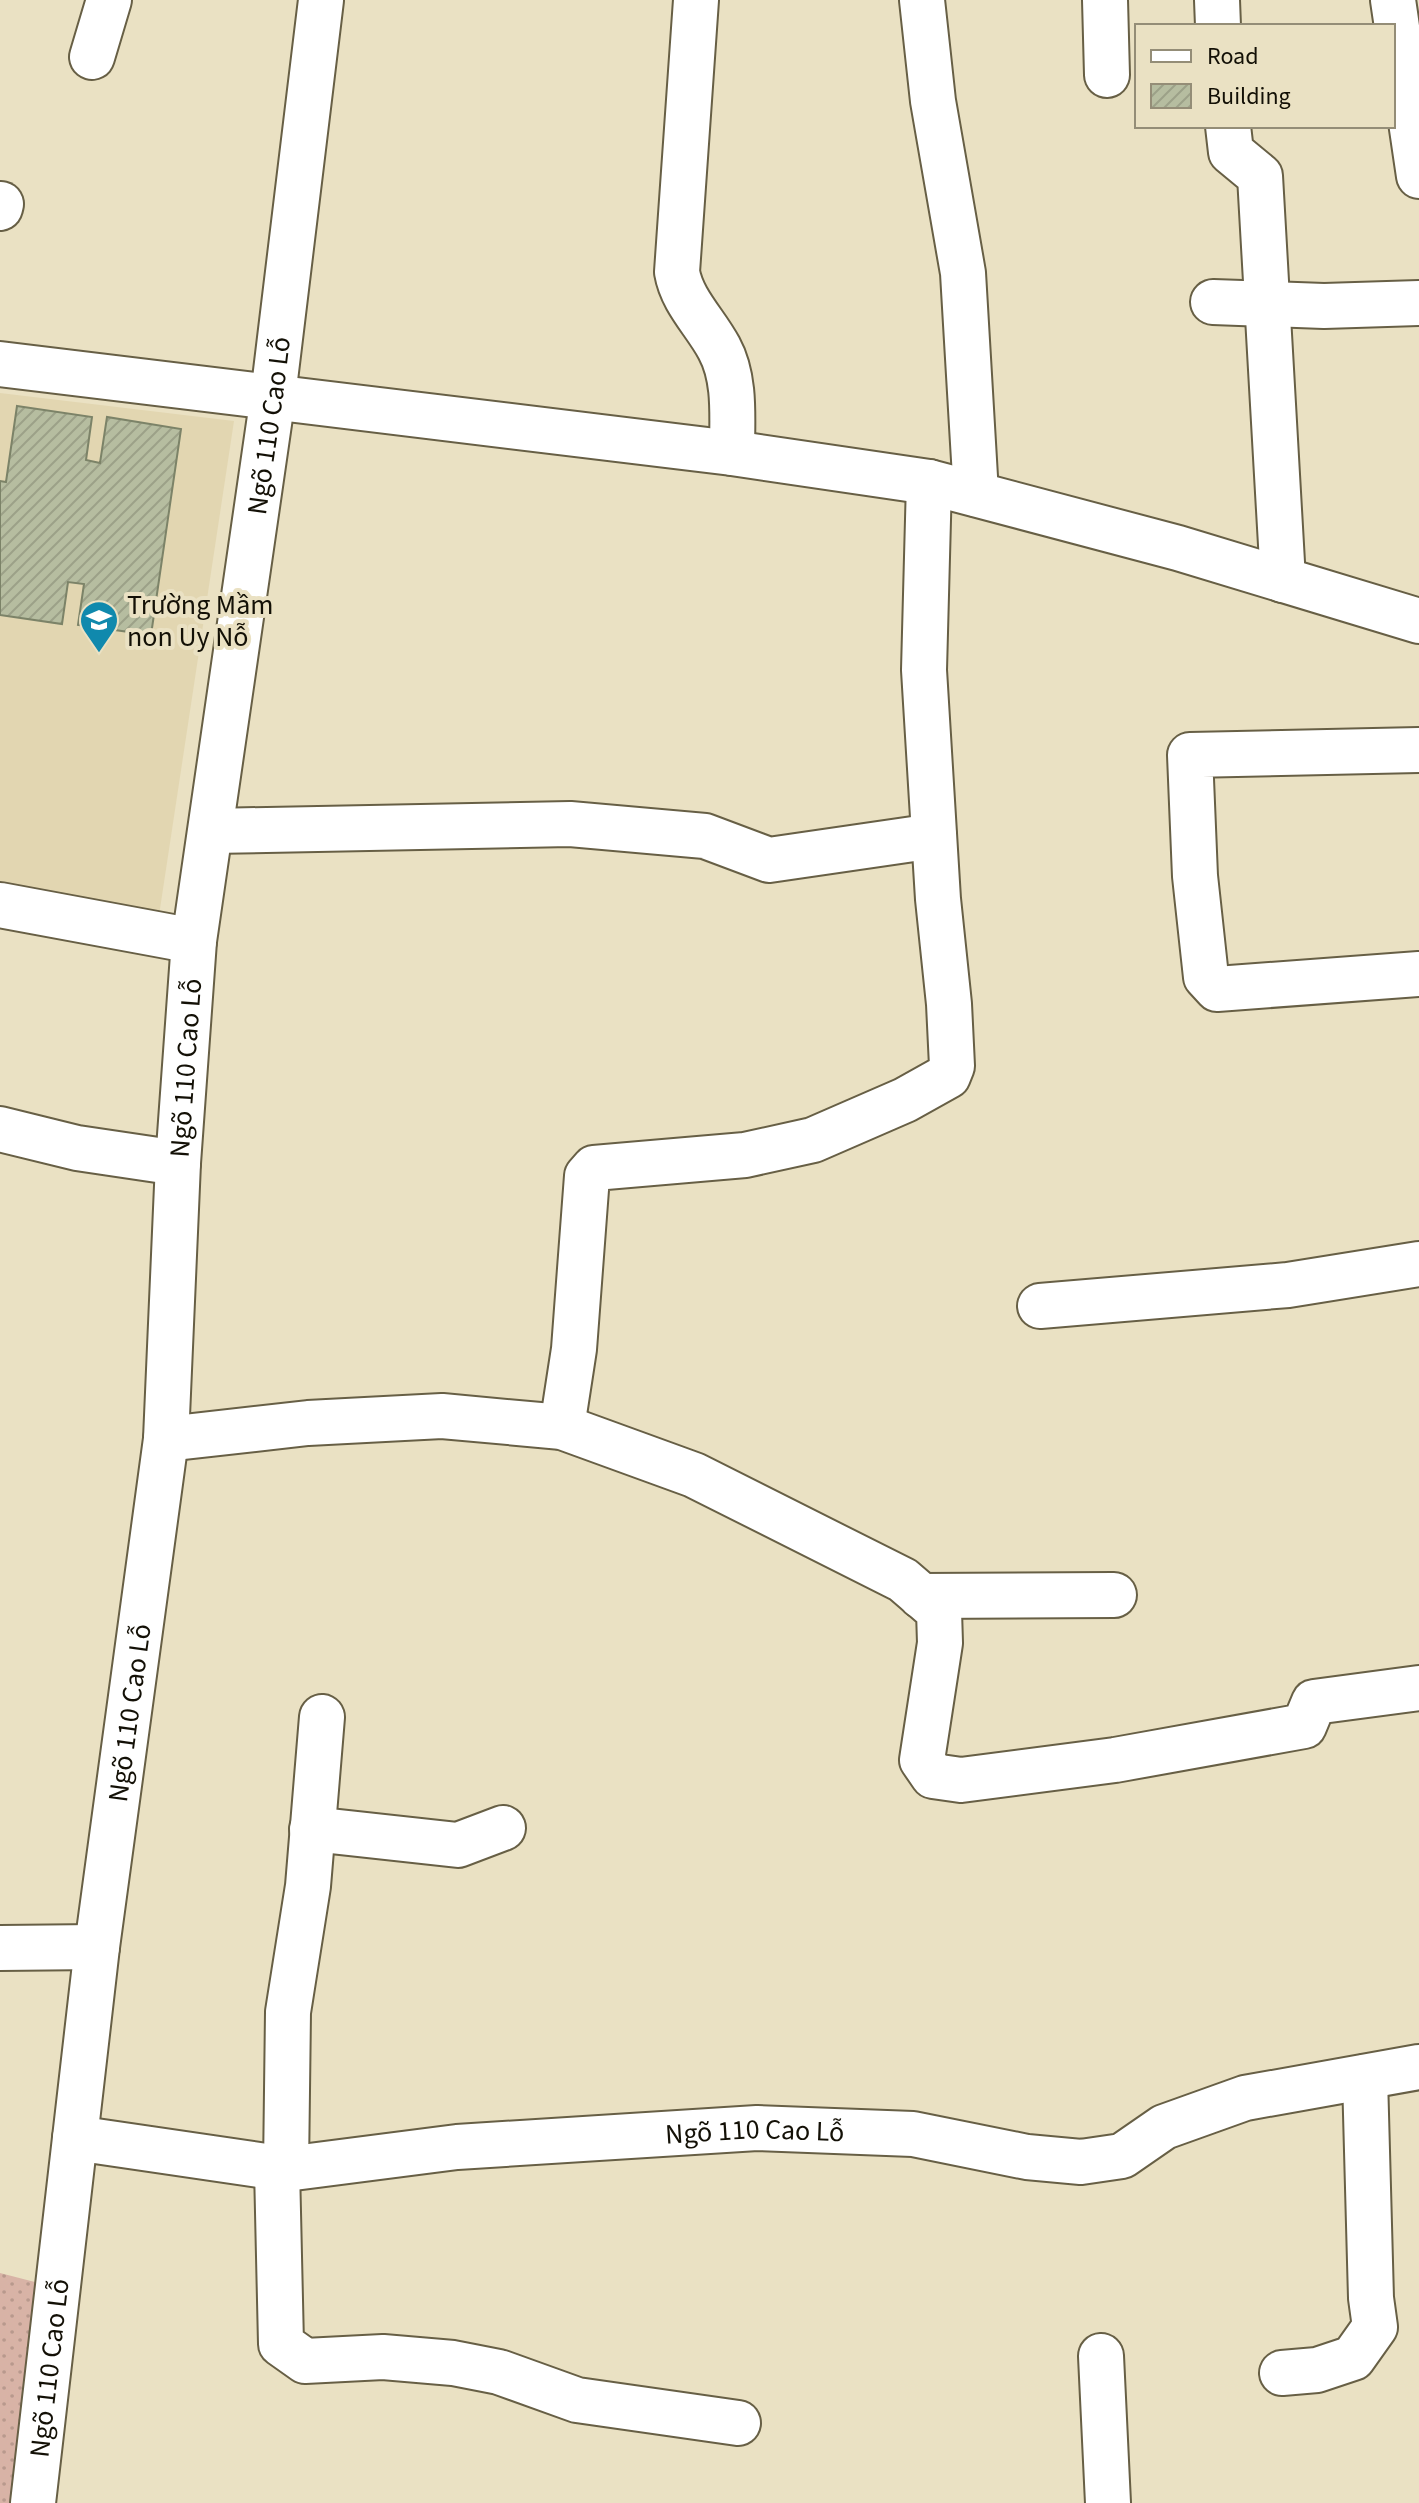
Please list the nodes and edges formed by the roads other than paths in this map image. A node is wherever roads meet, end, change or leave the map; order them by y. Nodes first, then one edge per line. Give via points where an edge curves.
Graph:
1 (109, 0) edge
2 (321, 0) edge
3 (696, 0) edge
4 (922, 0) edge
5 (1105, 0) edge
6 (1217, 0) edge
7 (1402, 5) edge
8 (1218, 24) edge
9 (92, 57) dead end
10 (1107, 75) dead end
11 (1228, 128) edge
12 (1419, 176) edge
13 (1213, 302) dead end
14 (1419, 303) edge
15 (1267, 304) junction
16 (0, 364) edge
17 (273, 396) junction
18 (732, 453) junction
19 (929, 482) junction
20 (976, 494) junction
21 (1283, 580) junction
22 (1419, 621) edge
23 (1419, 750) edge
24 (211, 831) junction
25 (934, 836) junction
26 (0, 905) edge
27 (194, 941) junction
28 (1419, 974) edge
29 (0, 1129) edge
30 (178, 1163) junction
31 (1419, 1264) edge
32 (1040, 1306) dead end
33 (562, 1427) junction
34 (166, 1439) junction
35 (1114, 1595) dead end
36 (921, 1596) junction
37 (1419, 1688) edge
38 (322, 1717) dead end
39 (503, 1828) dead end
40 (312, 1829) junction
41 (97, 1947) junction
42 (0, 1948) edge
43 (1419, 2067) edge
44 (1365, 2077) junction
45 (75, 2138) junction
46 (282, 2169) junction
47 (1101, 2356) dead end
48 (1282, 2373) dead end
49 (738, 2423) dead end
50 (33, 2503) edge
51 (1108, 2503) edge

1 - 9 street
2 - 17 street, Ngõ 110 Cao Lỗ
3 - 18 street via 677,272 680,291 720,350 728,373
4 - 20 street via 933,101 963,273
5 - 10 street
6 - 8 street
7 - 12 street
11 - 15 street via 1231,152 1260,176
13 - 15 street
14 - 15 street
15 - 21 street
16 - 17 street
17 - 18 street
17 - 24 street, Ngõ 110 Cao Lỗ
18 - 19 street
19 - 20 street
19 - 25 street via 924,670
20 - 21 street
21 - 22 street
23 - 28 street via 1190,755 1206,977 1217,989
24 - 25 street via 570,824 705,836 769,860
24 - 27 street, Ngõ 110 Cao Lỗ
25 - 33 street via 949,1004 948,1076 813,1140 745,1155 594,1168 587,1176 574,1349
26 - 27 street
27 - 30 street, Ngõ 110 Cao Lỗ
29 - 30 street via 77,1148
30 - 34 street, Ngõ 110 Cao Lỗ
31 - 32 street via 1288,1285
33 - 34 street via 442,1416 308,1423
33 - 36 street via 694,1475 890,1573
34 - 41 street, Ngõ 110 Cao Lỗ
35 - 36 street
36 - 37 street via 939,1611 940,1643 922,1760 933,1776 961,1780 1144,1755 1304,1726 1314,1702
38 - 40 street
39 - 40 street via 458,1845
40 - 46 street via 288,2012
41 - 42 street
41 - 45 street, Ngõ 110 Cao Lỗ
43 - 44 street, Ngõ 110 Cao Lỗ
44 - 46 street, Ngõ 110 Cao Lỗ via 1245,2098 1164,2127 1122,2156 1081,2162 913,2134 757,2128 457,2147
44 - 48 street via 1375,2327 1353,2358 1317,2370
45 - 46 street, Ngõ 110 Cao Lỗ
45 - 50 street, Ngõ 110 Cao Lỗ
46 - 49 street via 281,2344 305,2361 383,2357 453,2363 499,2372 577,2400
47 - 51 street

